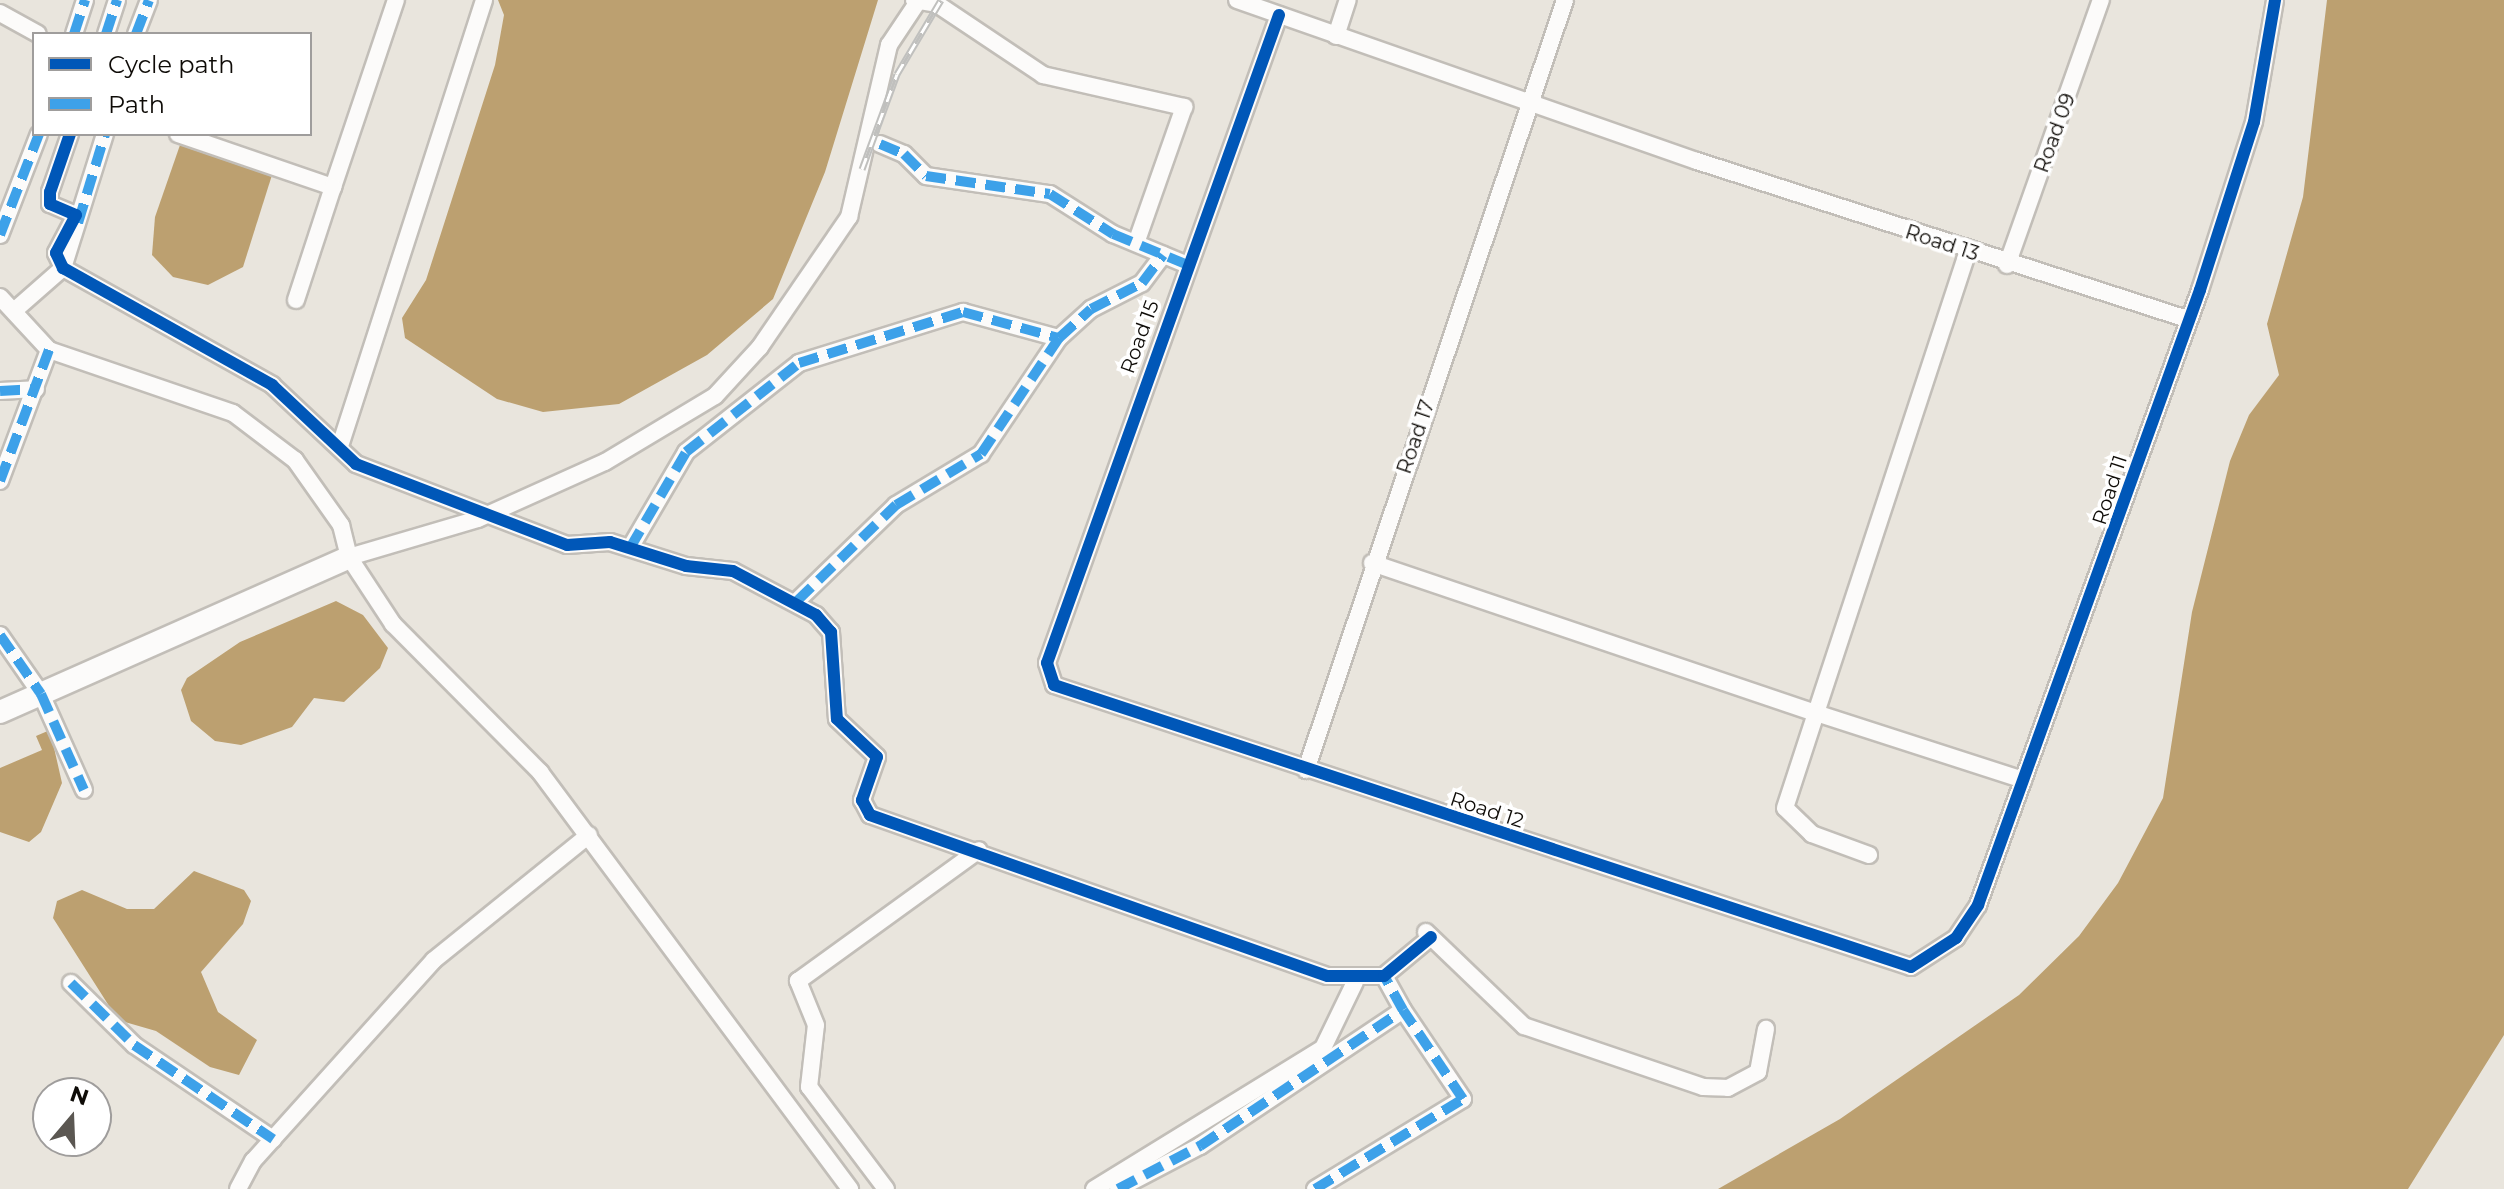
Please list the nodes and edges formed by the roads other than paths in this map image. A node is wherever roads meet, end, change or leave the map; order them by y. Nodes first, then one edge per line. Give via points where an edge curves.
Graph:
1 (85, 0) edge
2 (117, 0) edge
3 (149, 0) edge
4 (396, 0) edge
5 (484, 0) edge
6 (917, 0) edge
7 (1237, 0) edge
8 (1348, 0) edge
9 (1565, 0) edge
10 (2101, 0) edge
11 (2275, 0) edge
12 (0, 13) edge
13 (1279, 15) junction
14 (34, 32) edge
15 (75, 32) edge
16 (107, 32) edge
17 (137, 32) edge
18 (1336, 36) junction
19 (1529, 105) junction
20 (38, 136) edge
21 (69, 136) edge
22 (104, 136) edge
23 (184, 136) edge
24 (880, 144) dead end
25 (333, 187) junction
26 (0, 235) edge
27 (1136, 243) junction
28 (1968, 252) junction
29 (1163, 255) junction
30 (1188, 265) junction
31 (2007, 265) junction
32 (63, 268) junction
33 (0, 297) edge
34 (296, 300) dead end
35 (15, 310) junction
36 (2187, 319) junction
37 (1059, 338) junction
38 (49, 350) junction
39 (36, 389) junction
40 (0, 391) edge
41 (340, 446) junction
42 (0, 481) edge
43 (484, 516) junction
44 (630, 548) junction
45 (349, 557) junction
46 (1372, 563) junction
47 (797, 601) junction
48 (0, 635) edge
49 (1047, 675) joint
50 (41, 694) junction
51 (0, 712) edge
52 (1816, 713) junction
53 (1306, 770) junction
54 (2023, 780) junction
55 (84, 790) dead end
56 (589, 835) junction
57 (979, 850) junction
58 (1869, 855) dead end
59 (1923, 964) joint
60 (1384, 976) junction
61 (1355, 982) junction
62 (71, 983) dead end
63 (1403, 1010) junction
64 (1766, 1029) dead end
65 (273, 1139) junction
66 (238, 1189) edge
67 (850, 1189) edge
68 (886, 1189) edge
69 (1094, 1189) edge
70 (1118, 1189) edge
71 (1315, 1189) edge

1 - 15 street
2 - 16 street
3 - 17 street
4 - 25 street
5 - 41 street
6 - 27 street via 937,4 1043,75 1184,107
6 - 43 street via 889,45 849,217 760,347 692,412
7 - 13 street, Road 13
8 - 18 street
9 - 19 street, Road 17
10 - 31 street, Road 09
11 - 36 street, Road 11 via 2254,122
12 - 14 street
13 - 18 street, Road 13
13 - 30 street, Road 15
18 - 19 street, Road 13
19 - 28 street, Road 13
19 - 46 street, Road 17
20 - 26 street
21 - 32 street via 50,192 50,204 76,215 56,253
22 - 32 street
23 - 25 street
24 - 27 street via 904,154 926,176 1050,194
25 - 34 street
27 - 29 street
28 - 31 street, Road 13
28 - 52 street
29 - 30 street
29 - 37 street via 1142,283 1091,309
30 - 49 street, Road 15
31 - 36 street, Road 13
32 - 35 street
32 - 41 street via 272,385
33 - 35 street
35 - 38 street via 33,340
36 - 54 street, Road 11 via 2104,567
37 - 44 street via 963,312 799,363 686,452
37 - 47 street via 981,454 896,505
38 - 39 street
38 - 45 street via 181,393 264,431 322,494 341,525
39 - 40 street
39 - 42 street
41 - 43 street via 373,473
43 - 44 street via 567,545 598,540
43 - 45 street
44 - 47 street via 686,566 733,571
45 - 50 street
45 - 56 street via 424,661 540,772
46 - 52 street
46 - 53 street, Road 17
47 - 57 street via 831,632 837,719 877,757 863,810
48 - 50 street
49 - 53 street, Road 12 via 1054,685
50 - 51 street
50 - 55 street
52 - 54 street
52 - 58 street via 1785,808 1812,834
53 - 59 street, Road 12 via 1892,965
54 - 59 street, Road 11 via 1970,924
56 - 65 street via 434,960
56 - 67 street
57 - 61 street
57 - 68 street via 798,981 816,1025 809,1087
60 - 61 street
60 - 63 street
60 - 64 street via 1429,935 1524,1026 1703,1087 1728,1088 1758,1072
61 - 69 street via 1323,1048
62 - 65 street via 134,1045
63 - 70 street via 1200,1146
63 - 71 street via 1463,1099
65 - 66 street

